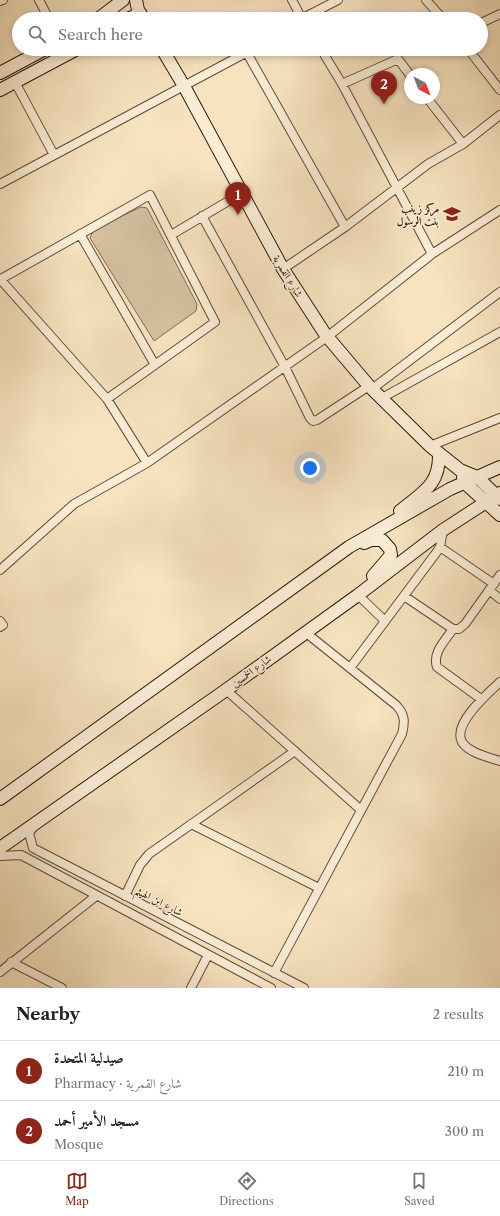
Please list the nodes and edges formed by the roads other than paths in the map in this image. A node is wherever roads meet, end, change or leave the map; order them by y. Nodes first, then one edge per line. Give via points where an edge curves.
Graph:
1 (3, 0) edge
2 (39, 0) edge
3 (136, 0) edge
4 (292, 0) edge
5 (338, 0) edge
6 (426, 0) edge
7 (0, 1) edge
8 (116, 2) edge
9 (45, 12) edge
10 (105, 12) edge
11 (140, 12) edge
12 (298, 12) edge
13 (315, 12) edge
14 (437, 12) edge
15 (500, 14) edge
16 (488, 20) edge
17 (32, 56) edge
18 (64, 56) edge
19 (166, 56) edge
20 (241, 56) edge
21 (253, 56) edge
22 (324, 56) edge
23 (475, 56) edge
24 (405, 68) edge
25 (0, 73) edge
26 (497, 80) edge
27 (15, 82) junction
28 (342, 84) junction
29 (184, 86) junction
30 (0, 90) edge
31 (500, 90) edge
32 (433, 104) edge
33 (500, 114) edge
34 (463, 144) junction
35 (54, 155) junction
36 (0, 184) edge
37 (397, 188) junction
38 (242, 193) junction
39 (500, 210) edge
40 (202, 216) junction
41 (345, 227) junction
42 (80, 234) junction
43 (171, 235) junction
44 (432, 254) junction
45 (282, 269) junction
46 (1, 279) edge
47 (500, 292) edge
48 (500, 332) edge
49 (327, 337) junction
50 (155, 365) junction
51 (285, 367) junction
52 (371, 387) junction
53 (382, 398) junction
54 (107, 399) junction
55 (500, 414) edge
56 (500, 418) edge
57 (483, 425) junction
58 (435, 449) junction
59 (147, 463) junction
60 (500, 467) edge
61 (460, 470) junction
62 (477, 477) junction
63 (466, 483) junction
64 (499, 495) edge
65 (485, 502) junction
66 (500, 515) edge
67 (443, 530) junction
68 (374, 532) junction
69 (440, 547) junction
70 (322, 566) junction
71 (0, 570) edge
72 (500, 575) edge
73 (491, 587) junction
74 (404, 596) junction
75 (353, 598) junction
76 (500, 599) edge
77 (0, 621) edge
78 (385, 621) junction
79 (0, 627) edge
80 (453, 629) junction
81 (305, 632) junction
82 (350, 668) junction
83 (500, 682) edge
84 (226, 690) junction
85 (481, 699) junction
86 (295, 751) junction
87 (500, 762) edge
88 (0, 799) edge
89 (361, 810) junction
90 (38, 820) junction
91 (191, 824) junction
92 (0, 848) edge
93 (0, 856) edge
94 (319, 888) junction
95 (96, 896) junction
96 (125, 896) junction
97 (208, 955) junction
98 (11, 962) junction
99 (0, 972) edge
100 (274, 973) junction
101 (62, 988) edge
102 (191, 988) edge
103 (271, 988) edge
104 (304, 988) edge

1 - 7 street
2 - 9 street
3 - 11 street
4 - 12 street
5 - 13 street
6 - 14 street
8 - 10 street
15 - 16 street
17 - 25 street
18 - 27 street
19 - 29 street, شارع القمرية
20 - 29 street
21 - 41 street
22 - 28 street
23 - 26 street
24 - 28 street via 398,59
26 - 31 street
27 - 30 street
27 - 35 street
28 - 37 street
29 - 35 street
29 - 38 street, شارع القمرية
32 - 34 street
33 - 34 street
34 - 37 street via 428,164
35 - 36 street
37 - 41 street
37 - 44 street
38 - 40 street
38 - 45 street, شارع القمرية
39 - 44 street
40 - 43 street
40 - 51 street
41 - 45 street
42 - 43 street via 150,195
42 - 46 street
42 - 50 street
43 - 50 street via 215,322
44 - 49 street
45 - 49 street, شارع القمرية
46 - 54 street
47 - 52 street
48 - 53 street
49 - 51 street
49 - 52 street, شارع القمرية
50 - 54 street
51 - 52 street via 313,421
51 - 59 street
52 - 53 street, شارع القمرية
53 - 58 street, شارع القمرية
54 - 59 street
55 - 57 street
56 - 57 street
57 - 58 street
58 - 61 street, شارع القمرية
58 - 68 street via 440,465 437,476 429,487
59 - 71 street via 74,504
60 - 62 street
61 - 62 street, شارع القمرية
61 - 63 street, شارع القمرية
62 - 63 street
62 - 64 street, شارع القمرية
63 - 65 street
63 - 68 street via 450,489
64 - 65 street, شارع الخمسين
65 - 66 street
65 - 67 street, شارع الخمسين
67 - 69 street
67 - 75 street, شارع الخمسين
68 - 70 street
69 - 73 street
69 - 74 street
70 - 75 street via 371,540 382,540 386,543 391,555
70 - 88 street
72 - 73 street
73 - 76 street
73 - 80 street via 465,624 459,629
74 - 78 street
74 - 80 street
75 - 78 street
75 - 81 street, شارع الخمسين
77 - 79 street via 3,624
78 - 82 street
80 - 85 street via 436,653 437,667
81 - 82 street
81 - 84 street, شارع الخمسين
82 - 89 street via 396,705 402,711 405,722 402,734
83 - 85 street
84 - 86 street
84 - 90 street, شارع الخمسين
85 - 87 street via 461,726 462,741 474,752
86 - 89 street
86 - 91 street
89 - 94 street
90 - 92 street, شارع الخمسين
90 - 96 street, شارع ابن الهيثم via 29,833 33,848
91 - 94 street
91 - 96 street via 149,854
93 - 95 street via 21,855
94 - 100 street
95 - 97 street
95 - 98 street
96 - 100 street, شارع ابن الهيثم
97 - 102 street
97 - 103 street
98 - 99 street
98 - 101 street
100 - 104 street, شارع ابن الهيثم

